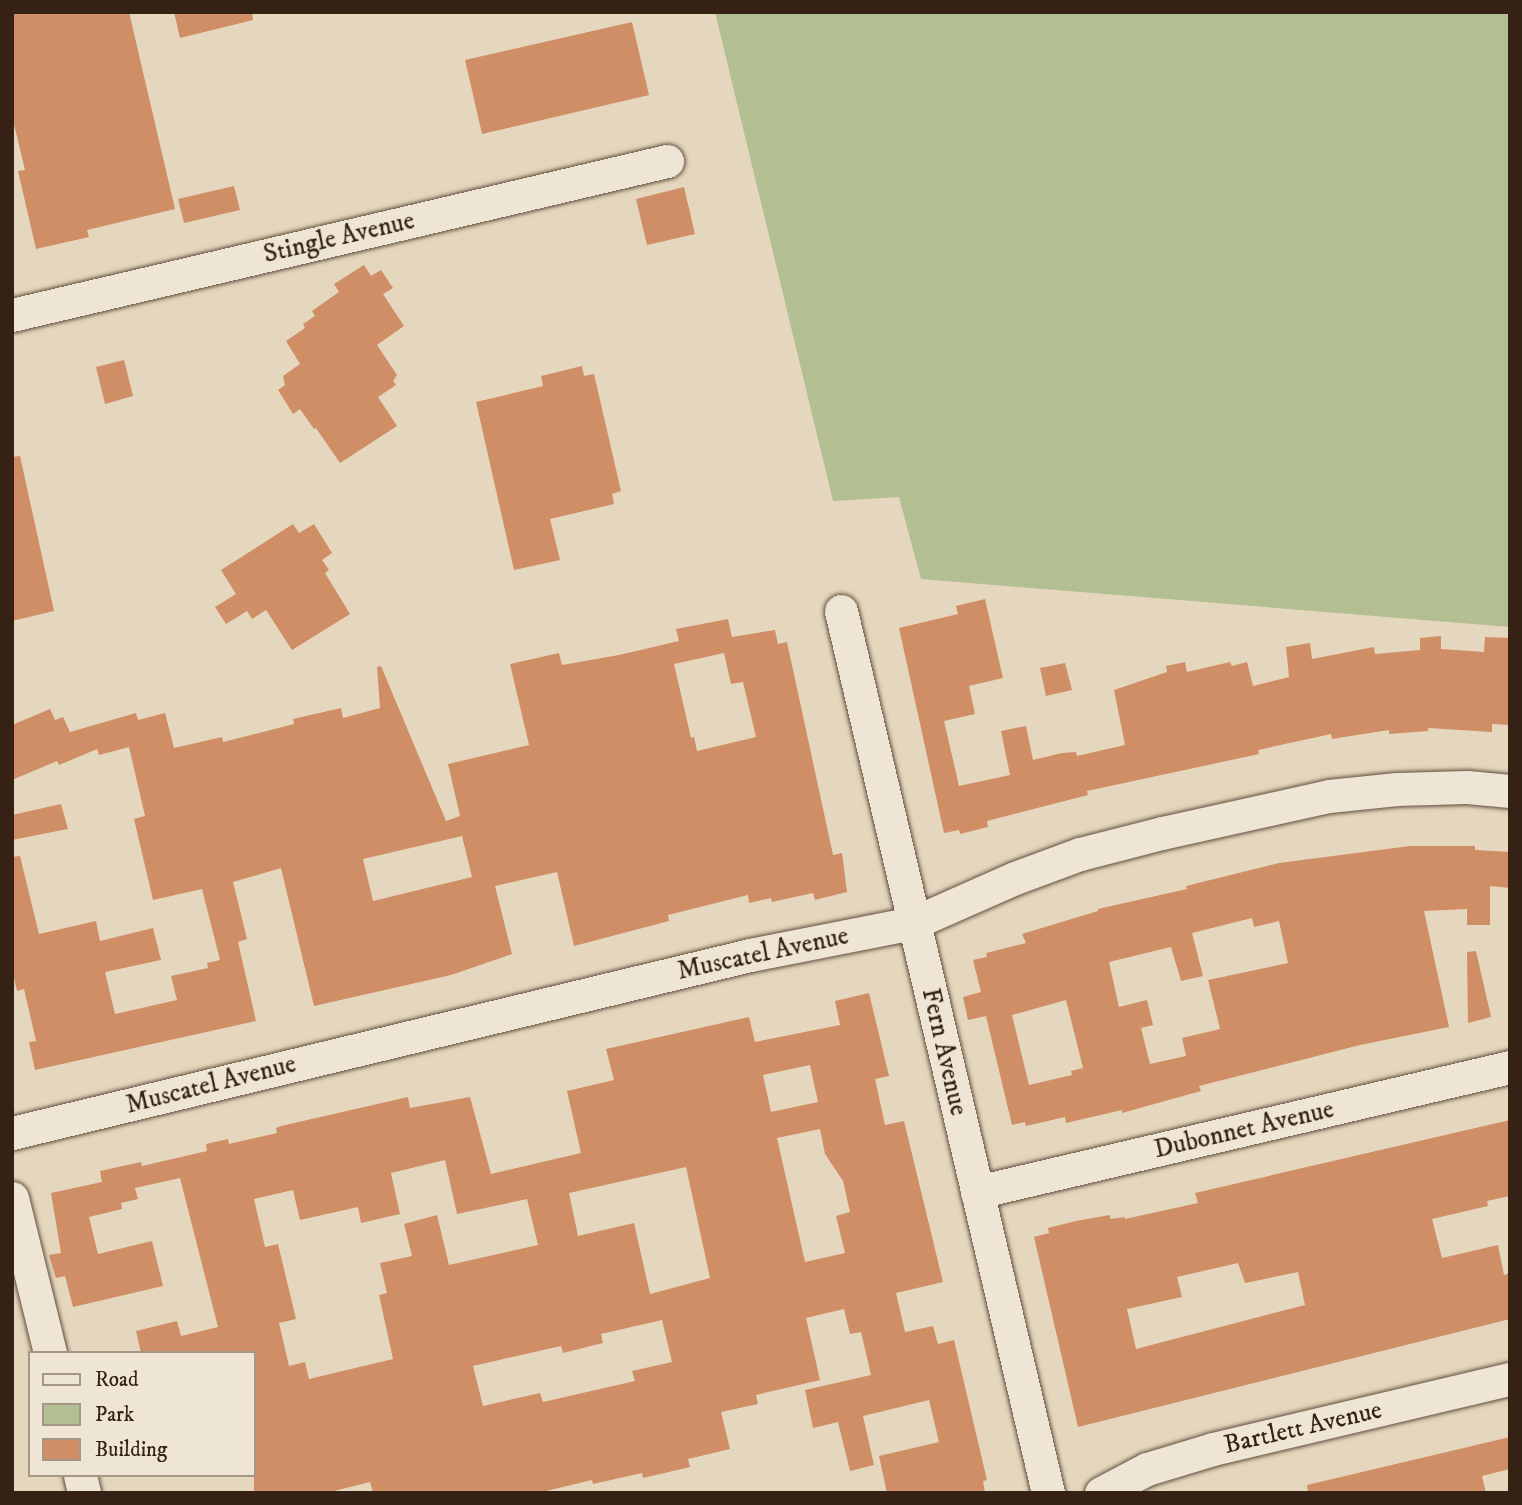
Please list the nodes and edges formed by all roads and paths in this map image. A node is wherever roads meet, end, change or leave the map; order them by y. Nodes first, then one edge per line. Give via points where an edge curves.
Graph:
1 (667, 161) dead end
2 (12, 315) edge
3 (841, 611) dead end
4 (1510, 791) edge
5 (913, 923) junction
6 (1510, 1067) edge
7 (12, 1133) edge
8 (977, 1192) junction
9 (12, 1198) edge
10 (50, 1351) edge
11 (1510, 1379) edge
12 (1048, 1493) edge
13 (1101, 1493) edge

1 - 2 street, Stingle Avenue
3 - 5 street, Fern Avenue
4 - 5 street, Muscatel Avenue via 1397,789 1303,802 1080,855
5 - 7 street, Muscatel Avenue via 750,955
5 - 8 street, Fern Avenue
6 - 8 street, Dubonnet Avenue
8 - 12 street, Fern Avenue
9 - 10 street
11 - 13 street, Bartlett Avenue via 1213,1449 1147,1469

